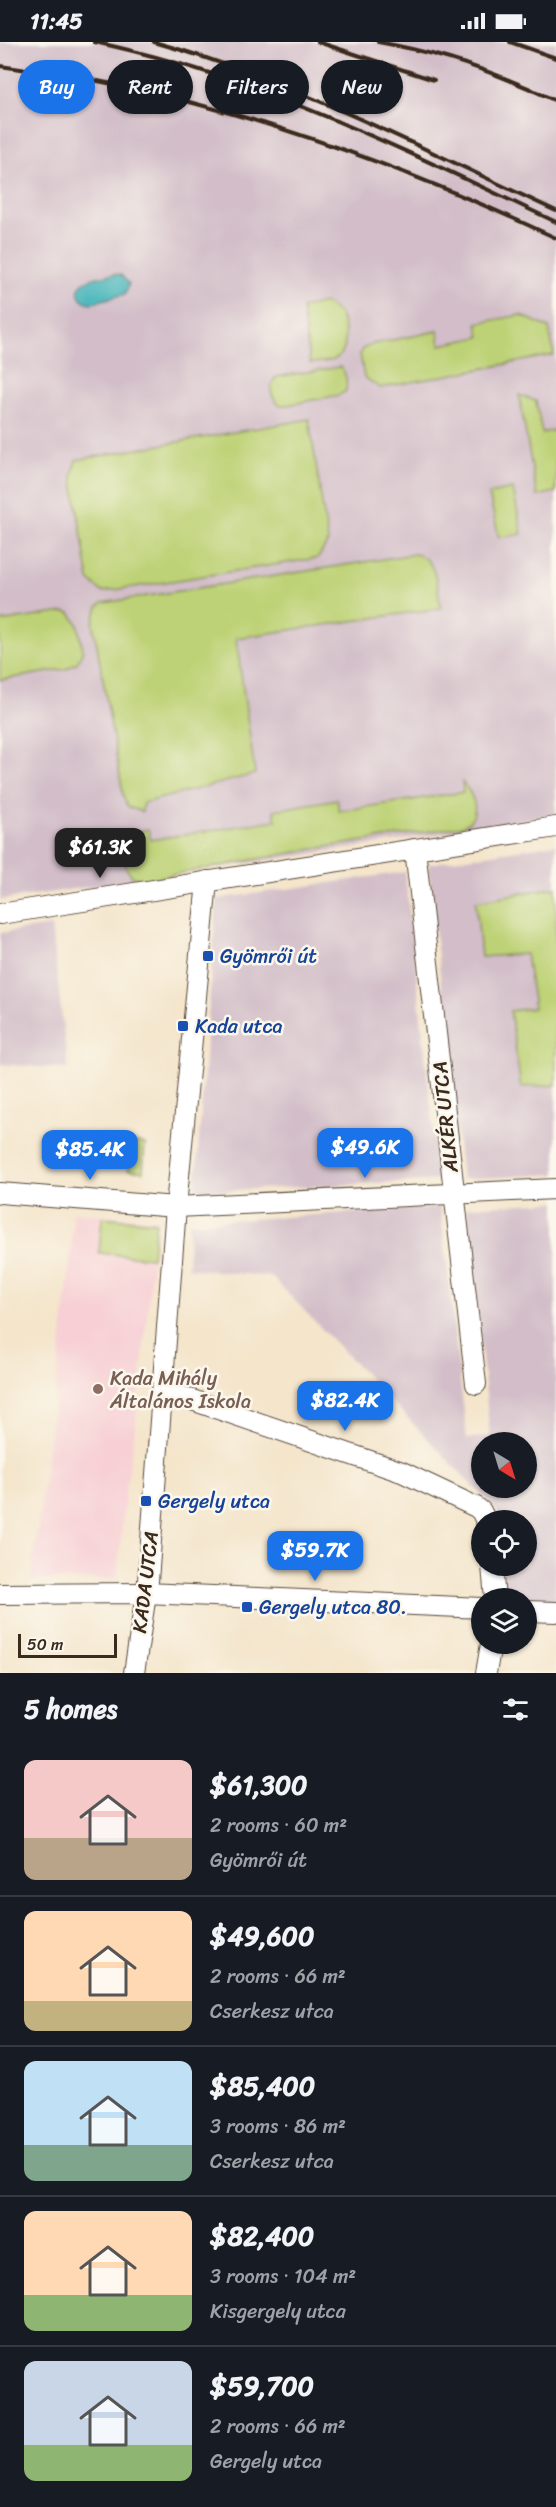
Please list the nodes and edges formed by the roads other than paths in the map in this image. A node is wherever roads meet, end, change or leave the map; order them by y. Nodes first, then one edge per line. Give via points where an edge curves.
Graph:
1 (556, 827) edge
2 (415, 849) junction
3 (207, 881) junction
4 (0, 914) edge
5 (556, 1189) edge
6 (0, 1193) edge
7 (454, 1194) junction
8 (176, 1207) junction
9 (476, 1384) dead end
10 (163, 1390) junction
11 (480, 1510) edge
12 (146, 1593) junction
13 (0, 1594) edge
14 (471, 1608) edge
15 (537, 1611) edge
16 (556, 1612) edge
17 (489, 1654) edge
18 (134, 1673) edge
19 (486, 1673) edge

1 - 2 street
2 - 3 street
2 - 7 street, ALKÉR UTCA
3 - 4 street
3 - 8 street, KADA UTCA
5 - 7 street
6 - 8 street
7 - 8 street
7 - 9 street, ALKÉR UTCA
8 - 10 street, KADA UTCA
10 - 11 street via 402,1472
10 - 12 street, KADA UTCA
12 - 13 street
12 - 14 street
12 - 18 street, KADA UTCA
15 - 16 street
17 - 19 street

